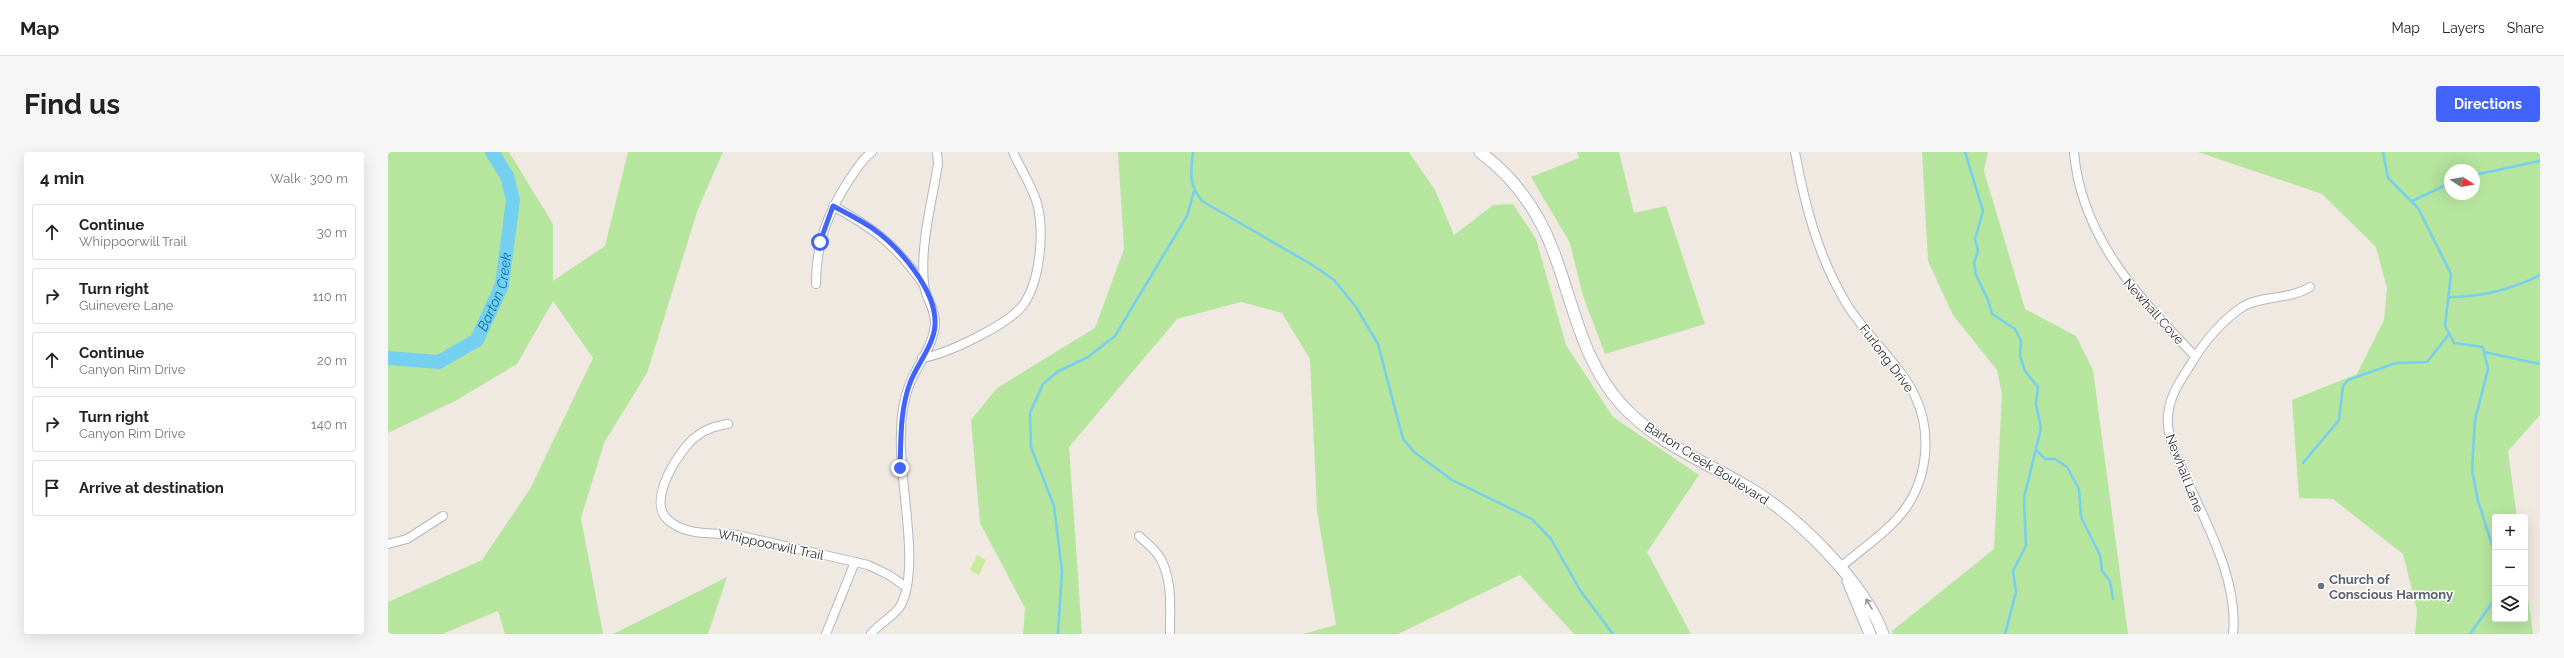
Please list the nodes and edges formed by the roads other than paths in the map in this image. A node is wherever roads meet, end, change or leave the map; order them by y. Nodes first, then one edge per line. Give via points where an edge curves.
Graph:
1 (872, 152) edge
2 (937, 152) edge
3 (1013, 152) edge
4 (1480, 152) edge
5 (1795, 152) edge
6 (2074, 152) edge
7 (833, 206) junction
8 (816, 284) dead end
9 (924, 285) junction
10 (2310, 288) dead end
11 (2195, 356) junction
12 (922, 358) junction
13 (728, 424) dead end
14 (443, 516) dead end
15 (1139, 536) dead end
16 (388, 544) edge
17 (855, 562) junction
18 (1840, 568) junction
19 (1847, 578) junction
20 (906, 587) junction
21 (826, 634) edge
22 (871, 634) edge
23 (1170, 634) edge
24 (1870, 634) edge
25 (1883, 634) edge
26 (2233, 634) edge

1 - 7 street via 861,162
2 - 9 street via 938,164 925,242
3 - 12 street via 1038,206 1042,228 1032,286 1023,305 1009,318 954,349
4 - 18 street, Barton Creek Boulevard via 1503,172 1531,206 1554,254 1584,347 1600,378 1620,403 1665,441 1750,488 1780,508 1811,536
5 - 18 street, Furlong Drive via 1809,217 1824,261 1847,305 1915,396 1926,445 1921,477 1905,509
6 - 11 street, Newhall Cove via 2086,207 2108,254 2141,300
7 - 8 street via 816,259
7 - 9 street via 872,228 907,261
9 - 12 street via 934,308 935,325
10 - 11 street, Newhall Lane via 2299,294 2245,305 2229,316
11 - 26 street, Newhall Lane via 2174,390 2168,426 2171,442 2226,574 2234,607
12 - 20 street via 910,383 903,407 901,432 900,468 909,544
13 - 17 street, Whippoorwill Trail via 712,426 696,436 681,452 662,490 661,505 666,518 685,531 718,532
14 - 16 street via 407,539
15 - 23 street via 1158,555 1166,572 1170,592
17 - 20 street, Whippoorwill Trail via 879,570
17 - 21 street
18 - 19 street, Barton Creek Boulevard
19 - 24 street, Barton Creek Boulevard
25 -> 19 street, Barton Creek Boulevard via 1871,607
20 - 22 street via 901,605

